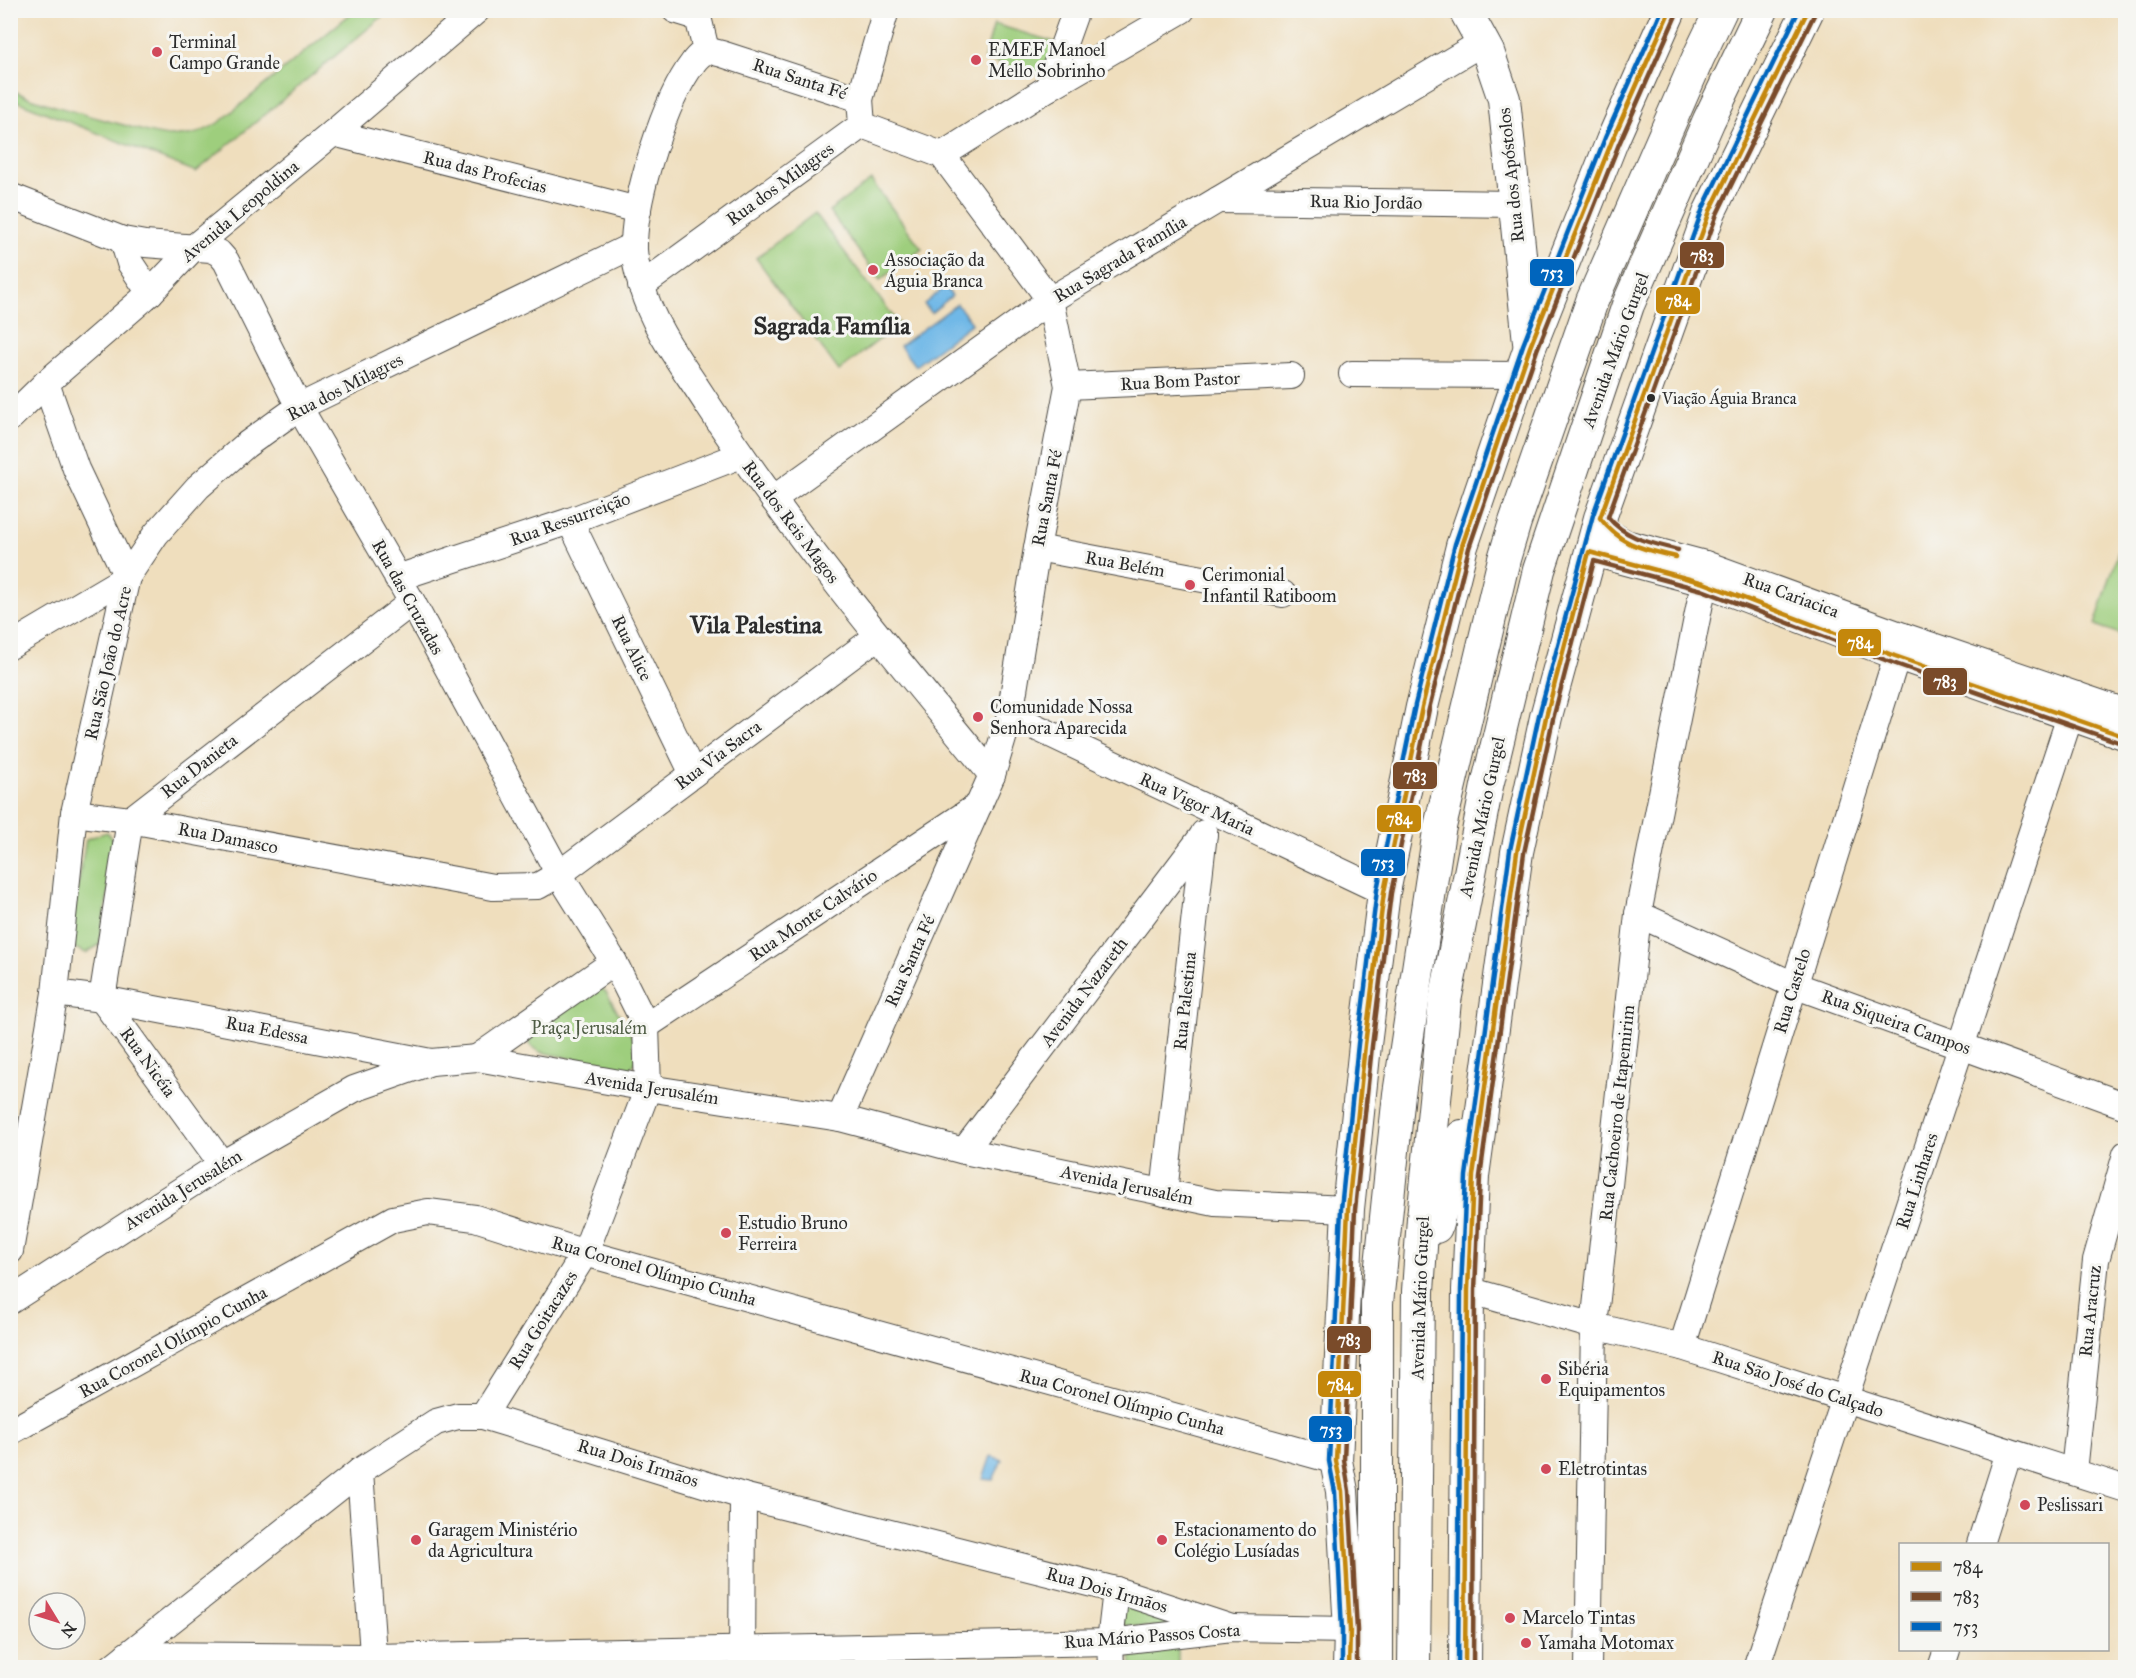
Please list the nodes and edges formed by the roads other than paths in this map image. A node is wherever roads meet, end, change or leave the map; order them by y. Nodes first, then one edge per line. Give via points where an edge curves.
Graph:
1 (477, 10) edge
2 (886, 10) edge
3 (1076, 10) edge
4 (1182, 10) edge
5 (1465, 10) edge
6 (1670, 10) edge
7 (1703, 10) edge
8 (1721, 10) edge
9 (1761, 10) edge
10 (1808, 10) edge
11 (691, 13) edge
12 (1483, 42) junction
13 (706, 50) junction
14 (1698, 58) junction
15 (1048, 88) junction
16 (860, 99) junction
17 (862, 125) junction
18 (333, 134) junction
19 (942, 155) junction
20 (10, 196) edge
21 (1218, 200) junction
22 (1515, 204) junction
23 (638, 210) junction
24 (123, 240) junction
25 (634, 244) junction
26 (193, 248) junction
27 (641, 286) junction
28 (150, 293) junction
29 (1050, 300) junction
30 (1526, 361) junction
31 (1352, 374) dead end
32 (1291, 375) dead end
33 (46, 383) junction
34 (1068, 386) junction
35 (299, 407) junction
36 (10, 418) edge
37 (1503, 429) junction
38 (741, 455) junction
39 (773, 499) junction
40 (1600, 518) junction
41 (570, 521) junction
42 (1515, 522) junction
43 (1550, 538) junction
44 (1037, 548) junction
45 (1590, 552) junction
46 (1704, 574) junction
47 (127, 577) junction
48 (397, 578) junction
49 (1284, 594) dead end
50 (412, 602) junction
51 (878, 636) junction
52 (10, 646) edge
53 (1899, 646) junction
54 (1473, 692) junction
55 (2073, 706) junction
56 (2126, 712) edge
57 (1010, 715) junction
58 (2126, 737) edge
59 (693, 774) junction
60 (992, 775) junction
61 (1405, 791) junction
62 (979, 805) junction
63 (74, 813) junction
64 (130, 820) junction
65 (1206, 821) junction
66 (559, 874) junction
67 (1384, 892) junction
68 (1638, 914) junction
69 (614, 962) junction
70 (1794, 985) junction
71 (55, 993) junction
72 (102, 999) junction
73 (646, 1026) junction
74 (1490, 1038) junction
75 (1365, 1045) junction
76 (1961, 1046) junction
77 (477, 1058) junction
78 (431, 1062) junction
79 (648, 1088) junction
80 (2126, 1106) edge
81 (840, 1118) junction
82 (964, 1151) junction
83 (2126, 1154) edge
84 (222, 1164) junction
85 (1164, 1193) junction
86 (1348, 1209) junction
87 (10, 1251) edge
88 (585, 1253) junction
89 (1468, 1290) junction
90 (1418, 1292) junction
91 (10, 1301) edge
92 (1377, 1303) junction
93 (1594, 1326) junction
94 (1682, 1347) junction
95 (1377, 1376) junction
96 (1845, 1399) junction
97 (483, 1416) junction
98 (10, 1432) edge
99 (2009, 1452) junction
100 (360, 1471) junction
101 (2074, 1472) junction
102 (1339, 1476) junction
103 (2126, 1489) edge
104 (743, 1496) junction
105 (1981, 1543) edge
106 (1116, 1590) junction
107 (1232, 1628) junction
108 (1350, 1630) junction
109 (1110, 1642) junction
110 (1947, 1651) edge
111 (742, 1659) edge
112 (119, 1661) edge
113 (373, 1662) edge
114 (1415, 1663) edge
115 (1111, 1668) edge
116 (1349, 1668) edge
117 (1377, 1668) edge
118 (1465, 1668) edge
119 (1588, 1668) edge
120 (1756, 1668) edge
121 (1941, 1668) edge

1 - 18 street, Avenida Leopoldina
2 - 16 street
3 - 15 street
4 - 15 street
5 - 12 main road, Rua dos Apóstolos
6 - 30 main road via 1612,141
7 - 14 main road
8 - 14 main road, Avenida Mário Gurgel
9 - 43 main road, Avenida Mário Gurgel via 1628,305
10 - 40 main road via 1710,211
11 - 13 street
12 - 21 street, Rua Sagrada Família
12 - 22 main road, Rua dos Apóstolos via 1503,99
13 - 16 street, Rua Santa Fé
13 - 23 street, Rua dos Reis Magos via 693,61 678,88 650,161
14 - 42 main road, Avenida Mário Gurgel via 1592,301
15 - 19 street
16 - 17 street, Rua Santa Fé
17 - 19 street
17 - 27 street, Rua dos Milagres
18 - 23 street, Rua das Profecias
18 - 26 street, Avenida Leopoldina
19 - 29 street, Rua Santa Fé
20 - 24 street, Rua das Cruzadas
21 - 22 street, Rua Rio Jordão
21 - 29 street, Rua Sagrada Família
22 - 30 main road, Rua dos Apóstolos
23 - 25 street, Rua dos Reis Magos
24 - 26 street, Rua das Cruzadas
24 - 28 street via 130,263
25 - 27 street, Rua dos Reis Magos
25 - 35 street, Rua dos Milagres
26 - 28 street, Avenida Leopoldina
26 - 35 street, Rua das Cruzadas via 211,249 226,261
27 - 38 street, Rua dos Reis Magos via 654,320
28 - 33 street, Avenida Leopoldina
29 - 34 street, Rua Santa Fé
29 - 39 street, Rua Sagrada Família
30 - 31 street
30 - 37 main road
32 - 34 street, Rua Bom Pastor
33 - 36 street, Avenida Leopoldina
33 - 47 street, Rua São João do Acre via 76,469
34 - 44 street, Rua Santa Fé
35 - 47 street, Rua dos Milagres via 246,445 198,487 156,534
35 - 48 street, Rua das Cruzadas
37 - 42 main road via 1493,476 1496,502
37 - 61 main road via 1462,546
38 - 39 street, Rua dos Reis Magos
38 - 41 street, Rua Ressurreição
39 - 51 street, Rua dos Reis Magos
40 - 45 main road
40 - 46 street, Rua Cariacica via 1609,533 1626,543
41 - 48 street, Rua Ressurreição
41 - 59 street, Rua Alice
42 - 43 main road
42 - 54 main road, Avenida Mário Gurgel
43 - 45 main road
43 - 90 main road, Avenida Mário Gurgel via 1487,786 1445,1001
44 - 49 street, Rua Belém
44 - 57 street, Rua Santa Fé
45 - 46 street, Rua Cariacica
45 - 74 main road via 1546,717 1516,852
46 - 53 street, Rua Cariacica
46 - 68 street, Rua Cachoeiro de Itapemirim
47 - 52 street, Rua dos Milagres
47 - 63 street, Rua São João do Acre
48 - 50 street, Rua das Cruzadas
50 - 64 street, Rua Danieta
50 - 66 street, Rua das Cruzadas
51 - 59 street, Rua Via Sacra
51 - 60 street, Rua dos Reis Magos
53 - 55 street, Rua Cariacica
53 - 70 street, Rua Castelo
54 - 61 main road
54 - 92 main road, Avenida Mário Gurgel via 1439,831 1399,1094
55 - 56 street, Rua Cariacica
55 - 58 street, Rua Cariacica
55 - 76 street, Rua Linhares
57 - 60 street, Rua Santa Fé
57 - 65 street, Rua Vigor Maria
59 - 66 street, Rua Via Sacra
60 - 62 street, Rua Santa Fé
61 - 67 main road
62 - 73 street, Rua Monte Calvário
62 - 81 street, Rua Santa Fé
63 - 64 street, Rua Damasco
63 - 71 street
64 - 66 street, Rua Damasco via 493,887 538,886
64 - 72 street
65 - 67 street, Rua Vigor Maria
65 - 82 street, Avenida Nazareth
65 - 85 street, Rua Palestina
66 - 69 street, Rua das Cruzadas
67 - 75 main road
68 - 70 street, Rua Siqueira Campos
68 - 93 street, Rua Cachoeiro de Itapemirim
69 - 73 street, Rua das Cruzadas
69 - 77 street
70 - 76 street, Rua Siqueira Campos
70 - 94 street, Rua Castelo
71 - 72 street
71 - 87 street
72 - 78 street, Rua Edessa
72 - 84 street, Rua Nicéia
73 - 79 street, Rua das Cruzadas
74 - 89 main road via 1473,1176
74 - 90 main road
75 - 86 main road
75 - 92 main road
76 - 80 street, Rua Siqueira Campos
76 - 96 street, Rua Linhares
77 - 78 street, Avenida Jerusalém
77 - 79 street, Avenida Jerusalém
78 - 84 street, Avenida Jerusalém via 354,1089
79 - 81 street, Avenida Jerusalém
79 - 88 street, Rua Goitacazes
81 - 82 street, Avenida Jerusalém
82 - 85 street, Avenida Jerusalém
83 - 101 street, Rua Aracruz via 2096,1260
84 - 91 street, Avenida Jerusalém
85 - 86 street, Avenida Jerusalém via 1215,1203
86 - 102 main road
88 - 97 street, Rua Goitacazes
88 - 98 street, Rua Coronel Olímpio Cunha via 475,1218 428,1212 393,1219
88 - 102 street, Rua Coronel Olímpio Cunha
89 - 93 street, Rua São José do Calçado
89 - 118 main road
90 - 114 main road, Avenida Mário Gurgel
92 - 95 main road, Avenida Mário Gurgel
93 - 94 street, Rua São José do Calçado
93 - 119 street, Rua Cachoeiro de Itapemirim
94 - 96 street, Rua São José do Calçado
95 - 102 main road
95 - 117 main road, Avenida Mário Gurgel
96 - 99 street, Rua São José do Calçado
96 - 120 street, Rua Linhares
97 - 100 street, Rua Dois Irmãos via 458,1416 436,1422
97 - 104 street, Rua Dois Irmãos
99 - 101 street, Rua São José do Calçado
99 - 105 street
100 - 112 street, Rua Dois Irmãos
100 - 113 street
101 - 103 street, Rua São José do Calçado
102 - 108 main road
104 - 106 street, Rua Dois Irmãos
104 - 111 street
106 - 107 street, Rua Dois Irmãos
106 - 109 street
107 - 108 street, Rua Mário Passos Costa
107 - 109 street, Rua Mário Passos Costa
108 - 116 main road
109 - 111 street, Rua Mário Passos Costa
109 - 115 street
110 - 121 street
111 - 113 street, Rua Mário Passos Costa
112 - 113 street, Rua Mário Passos Costa

